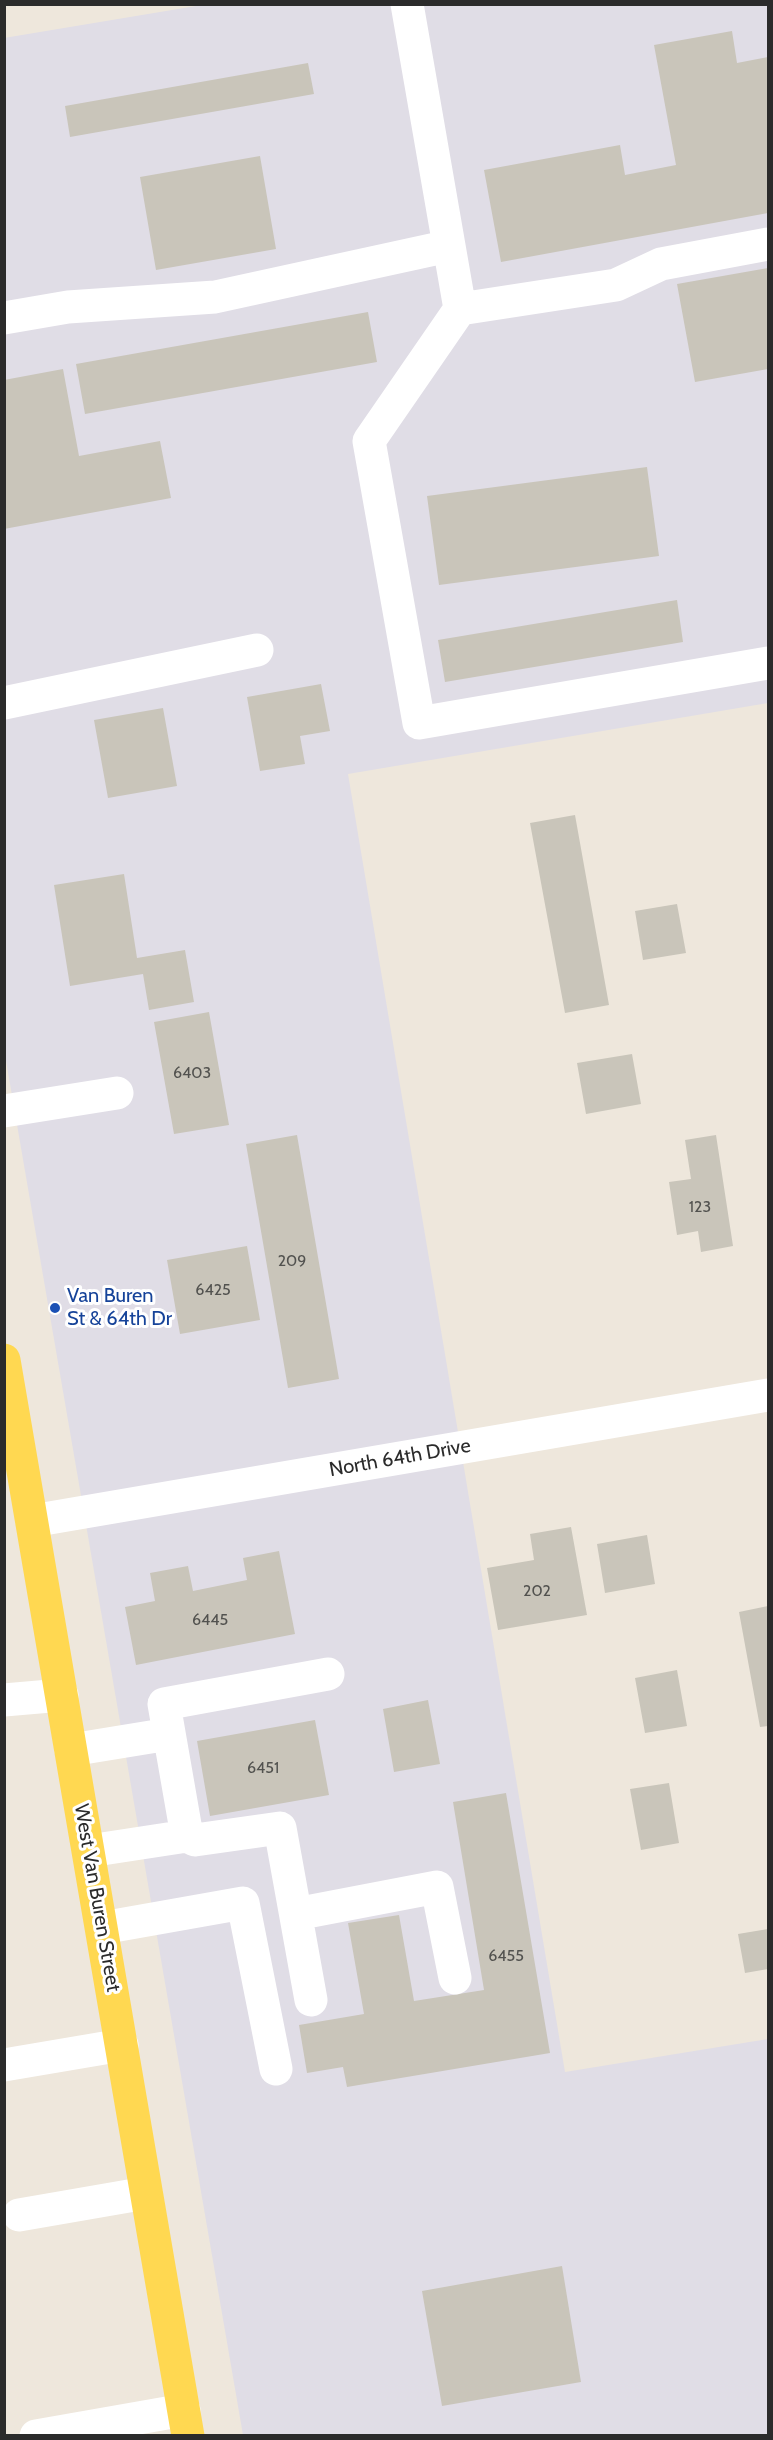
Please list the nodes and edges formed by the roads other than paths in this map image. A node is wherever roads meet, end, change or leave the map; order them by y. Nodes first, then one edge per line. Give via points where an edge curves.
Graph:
1 (407, 4) edge
2 (768, 244) edge
3 (449, 246) junction
4 (460, 309) junction
5 (4, 318) edge
6 (257, 650) dead end
7 (768, 663) edge
8 (4, 703) edge
9 (117, 1093) dead end
10 (4, 1111) edge
11 (4, 1360) edge
12 (7, 1394) edge
13 (768, 1395) edge
14 (32, 1521) junction
15 (328, 1674) dead end
16 (62, 1695) junction
17 (4, 1700) edge
18 (169, 1734) junction
19 (71, 1750) junction
20 (187, 1836) junction
21 (88, 1851) junction
22 (296, 1914) junction
23 (102, 1928) junction
24 (455, 1978) dead end
25 (311, 2000) dead end
26 (122, 2045) junction
27 (4, 2066) edge
28 (276, 2069) dead end
29 (146, 2193) junction
30 (19, 2215) dead end
31 (186, 2423) edge
32 (36, 2436) edge

1 - 3 street
2 - 4 street via 661,264 616,285
3 - 4 street
3 - 5 street via 216,297 68,307
4 - 7 street via 369,441 419,723
6 - 8 street
9 - 10 street
11 - 12 main road, West Van Buren Street
12 - 14 main road, West Van Buren Street
13 - 14 street, North 64th Drive
14 - 16 main road, West Van Buren Street
15 - 18 street via 164,1704
16 - 17 street
16 - 19 main road, West Van Buren Street
18 - 19 street
18 - 20 street
19 - 21 main road, West Van Buren Street
20 - 21 street
20 - 22 street via 195,1840 280,1828
21 - 23 main road, West Van Buren Street
22 - 24 street via 437,1887
22 - 25 street
23 - 26 main road, West Van Buren Street
23 - 28 street via 243,1903
26 - 27 street
26 - 29 main road, West Van Buren Street
29 - 30 street
29 - 31 main road, West Van Buren Street
31 - 32 street

